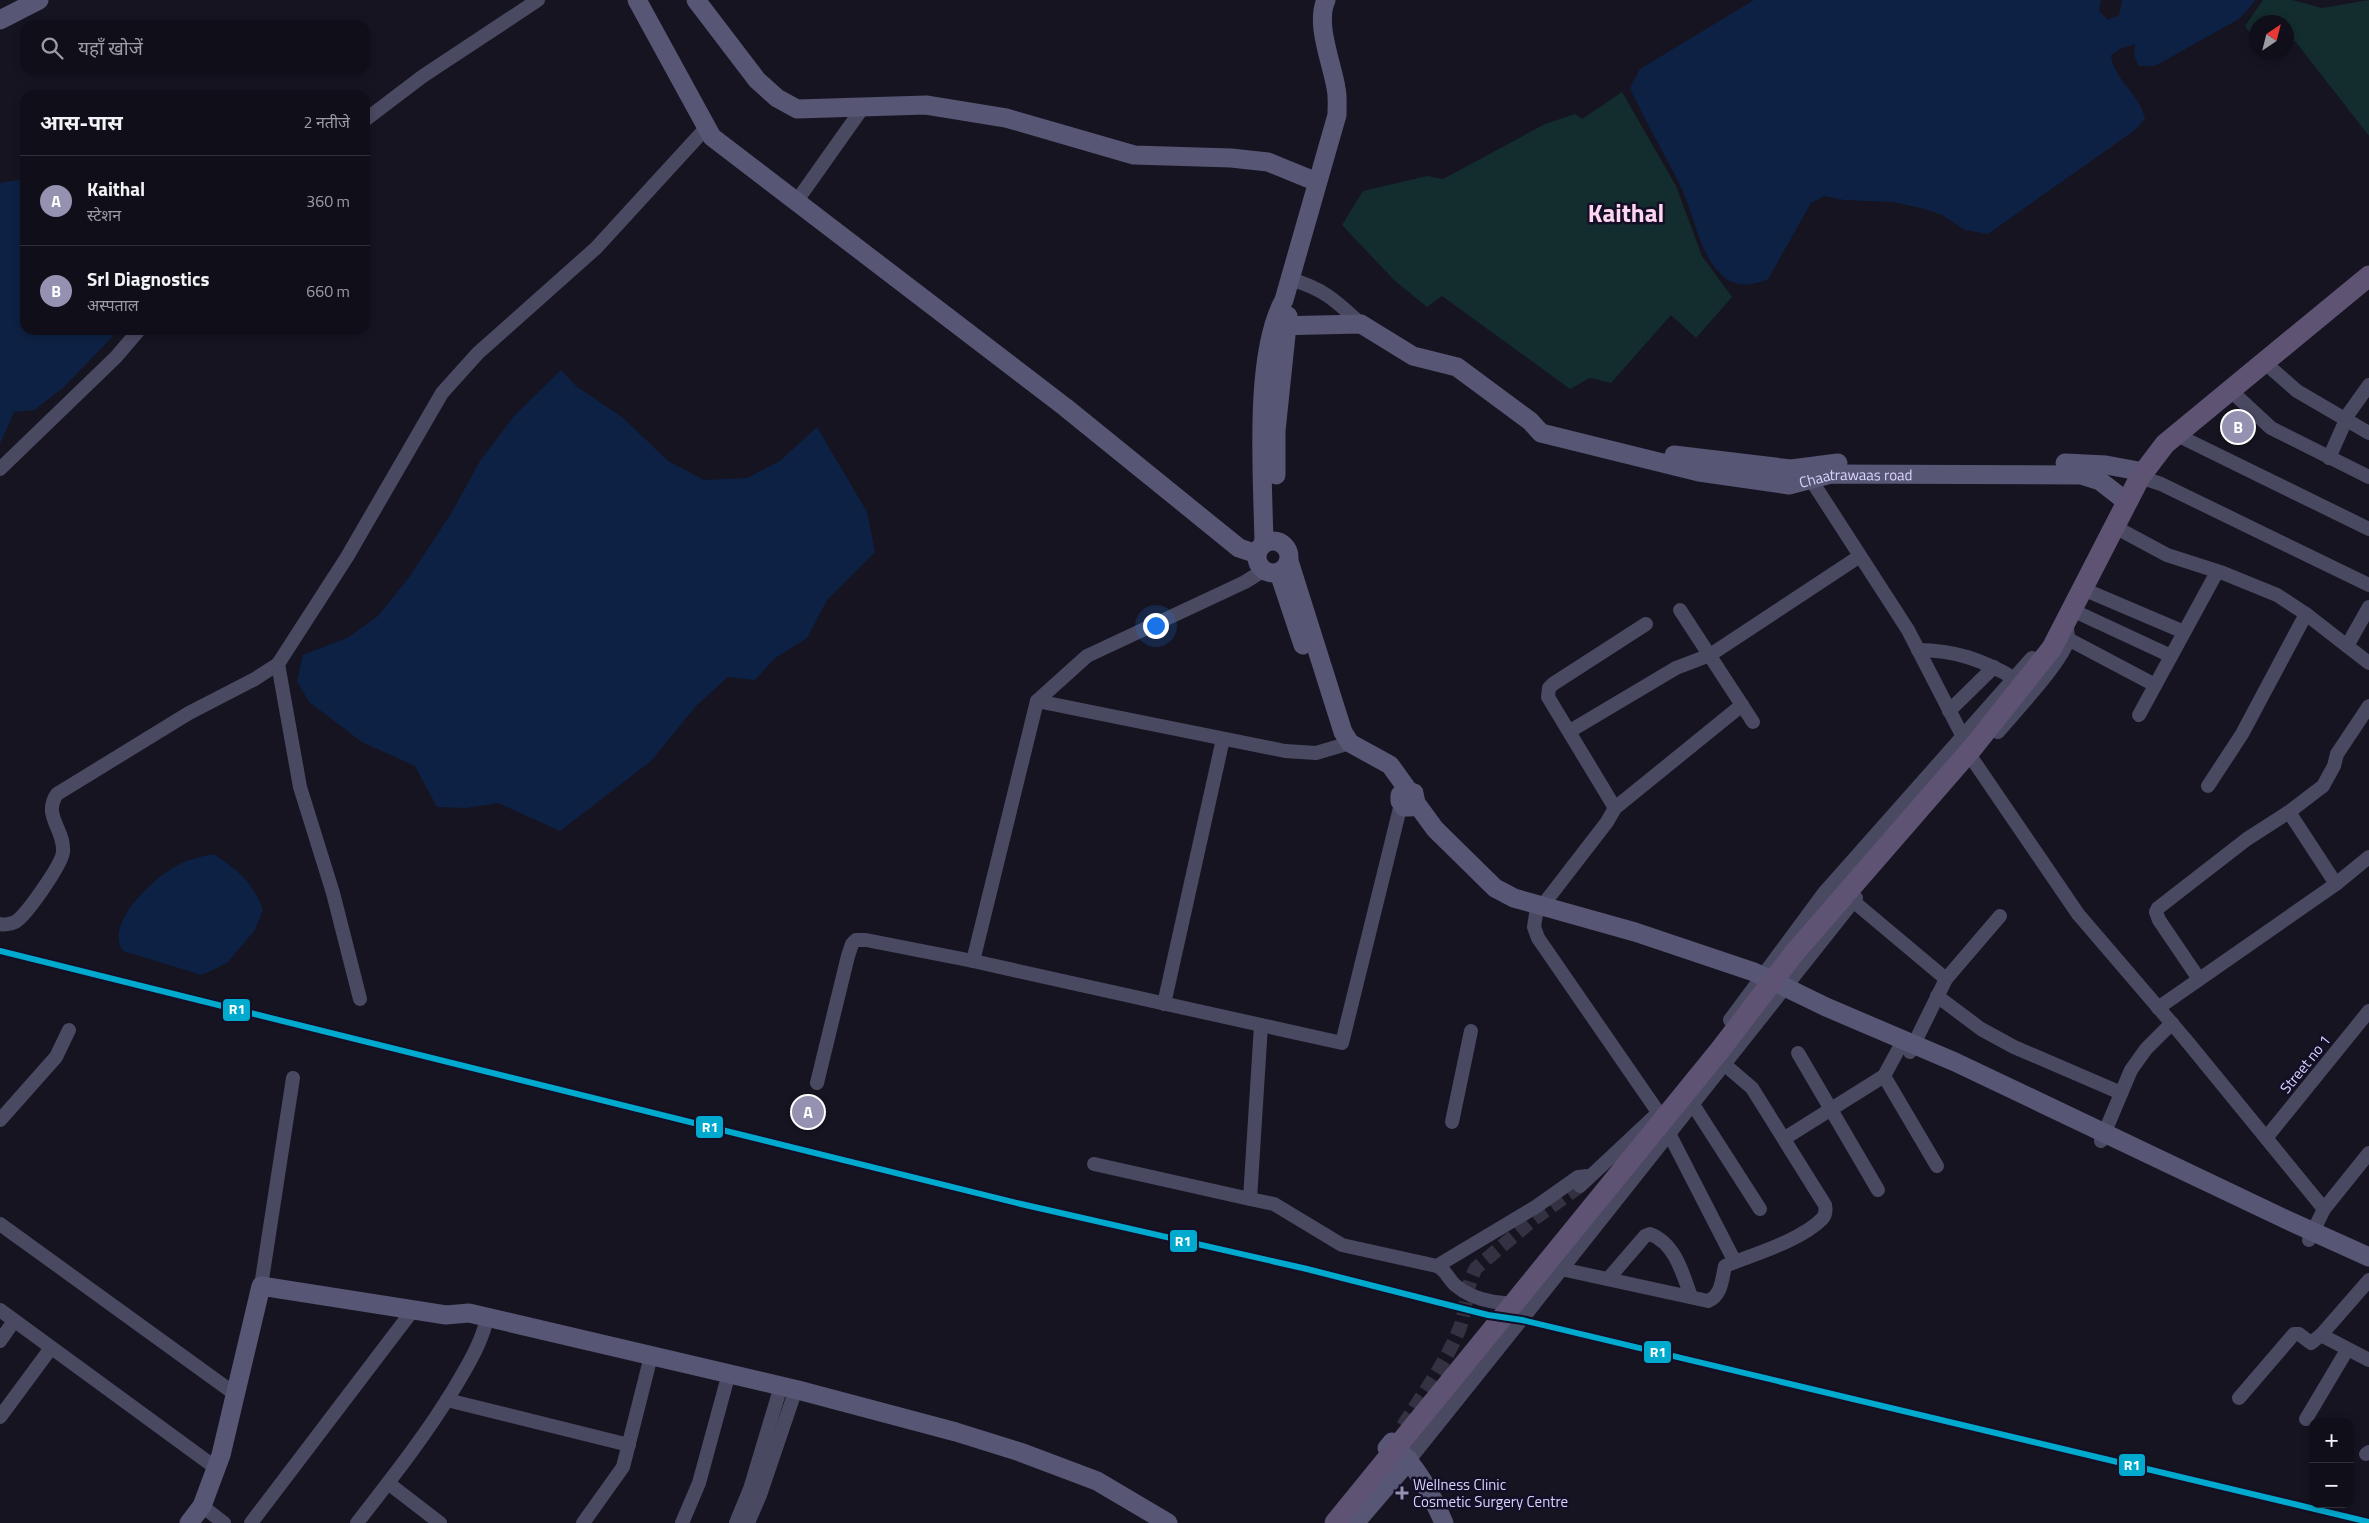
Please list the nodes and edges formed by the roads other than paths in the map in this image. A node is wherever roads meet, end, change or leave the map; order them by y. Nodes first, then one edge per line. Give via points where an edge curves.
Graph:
1 (39, 0) edge
2 (538, 0) edge
3 (637, 0) edge
4 (696, 0) edge
5 (1323, 2) edge
6 (0, 20) edge
7 (864, 106) junction
8 (370, 116) edge
9 (706, 128) junction
10 (1316, 182) junction
11 (796, 202) junction
12 (2369, 276) edge
13 (1290, 279) junction
14 (1361, 324) junction
15 (1280, 327) junction
16 (135, 335) edge
17 (2264, 362) junction
18 (2369, 385) edge
19 (2230, 390) junction
20 (2346, 421) junction
21 (2369, 433) edge
22 (2176, 435) junction
23 (2329, 458) junction
24 (0, 469) edge
25 (1807, 473) junction
26 (2142, 475) junction
27 (2369, 477) edge
28 (2127, 502) junction
29 (2114, 527) junction
30 (2369, 529) edge
31 (1860, 556) junction
32 (1271, 557) junction
33 (2216, 572) junction
34 (2369, 585) edge
35 (2083, 589) junction
36 (2369, 607) edge
37 (1680, 610) dead end
38 (2306, 614) junction
39 (1646, 624) dead end
40 (2064, 629) junction
41 (2184, 632) junction
42 (2347, 646) junction
43 (1918, 650) junction
44 (1710, 655) junction
45 (2172, 656) junction
46 (2369, 663) edge
47 (278, 664) junction
48 (1994, 667) junction
49 (2014, 678) junction
50 (2155, 685) junction
51 (1037, 701) junction
52 (1742, 704) junction
53 (2369, 706) edge
54 (1948, 711) junction
55 (2139, 715) dead end
56 (1753, 722) dead end
57 (1570, 731) junction
58 (1962, 735) junction
59 (1223, 739) junction
60 (1346, 745) junction
61 (1973, 760) junction
62 (2208, 786) dead end
63 (1407, 800) junction
64 (1614, 808) junction
65 (2289, 812) junction
66 (2369, 857) edge
67 (2336, 884) junction
68 (1854, 901) junction
69 (1539, 910) junction
70 (2000, 916) dead end
71 (0, 924) edge
72 (973, 961) junction
73 (2199, 979) junction
74 (1946, 980) junction
75 (1758, 981) junction
76 (1781, 990) junction
77 (1937, 996) junction
78 (360, 999) dead end
79 (1164, 1004) junction
80 (2158, 1008) junction
81 (2369, 1011) edge
82 (2172, 1023) junction
83 (1261, 1025) junction
84 (69, 1030) dead end
85 (1472, 1031) dead end
86 (1906, 1047) junction
87 (1798, 1053) dead end
88 (1724, 1064) junction
89 (1884, 1076) junction
90 (293, 1078) dead end
91 (817, 1083) dead end
92 (2121, 1093) junction
93 (1692, 1103) junction
94 (1833, 1109) junction
95 (1658, 1112) junction
96 (0, 1120) edge
97 (1452, 1122) dead end
98 (1669, 1134) junction
99 (2102, 1137) junction
100 (1785, 1138) junction
101 (2266, 1138) junction
102 (2369, 1154) edge
103 (1094, 1164) dead end
104 (1937, 1166) dead end
105 (1591, 1176) junction
106 (1580, 1186) tunnel mouth
107 (1878, 1190) dead end
108 (1250, 1199) junction
109 (1760, 1209) dead end
110 (2324, 1209) junction
111 (0, 1224) edge
112 (2311, 1236) junction
113 (2369, 1257) edge
114 (1735, 1262) junction
115 (1437, 1266) junction
116 (2369, 1267) edge
117 (1561, 1269) junction
118 (1608, 1279) junction
119 (2369, 1280) edge
120 (261, 1286) junction
121 (1691, 1296) junction
122 (1534, 1304) junction
123 (0, 1310) edge
124 (413, 1310) junction
125 (14, 1321) junction
126 (486, 1323) junction
127 (2321, 1335) junction
128 (0, 1341) edge
129 (51, 1348) junction
130 (2347, 1350) junction
131 (2369, 1360) edge
132 (650, 1361) junction
133 (726, 1384) junction
134 (787, 1393) junction
135 (235, 1394) junction
136 (2239, 1398) dead end
137 (448, 1400) junction
138 (0, 1416) edge
139 (2306, 1419) dead end
140 (629, 1445) junction
141 (1409, 1460) junction
142 (216, 1468) junction
143 (388, 1483) junction
144 (202, 1506) junction
145 (189, 1523) edge
146 (224, 1523) edge
147 (251, 1523) edge
148 (358, 1523) edge
149 (440, 1523) edge
150 (583, 1523) edge
151 (682, 1523) edge
152 (736, 1523) edge
153 (748, 1523) edge
154 (1146, 1523) edge
155 (1168, 1523) edge
156 (1323, 1523) edge
157 (1335, 1523) edge
158 (1355, 1523) edge
159 (1444, 1523) edge

1 - 6 street
2 - 8 street via 423,76
3 - 9 street
4 - 7 street via 757,80 777,98 797,109
5 - 10 street via 1324,38 1337,89 1337,115
7 - 10 street via 926,105 1006,118 1134,156 1268,162
7 - 11 street
9 - 11 street via 712,137
9 - 47 street via 596,248 478,353 442,394 347,557
10 - 13 street
11 - 32 street via 1065,407 1238,548
12 - 17 main road
13 - 14 street via 1333,297
13 - 15 street via 1284,300 1289,320
14 - 15 street
14 - 25 street via 1413,356 1457,367 1530,421 1544,421 1686,458
15 - 32 street via 1264,382
16 - 24 street
17 - 19 main road
17 - 20 street via 2297,391
18 - 20 street
19 - 22 main road
19 - 23 street via 2271,428
20 - 21 street
20 - 23 street
22 - 26 main road via 2165,444
22 - 30 street
23 - 27 street
25 - 26 street via 1827,463 2079,463
25 - 28 street, Chaatrawaas road via 2081,475 2100,481
25 - 31 street
26 - 28 main road
26 - 34 street
28 - 29 main road
29 - 33 street via 2167,555
29 - 35 main road
31 - 43 street
31 - 44 street
32 - 51 street via 1244,582 1087,656
32 - 60 street
33 - 38 street via 2277,595
33 - 41 street
35 - 40 main road
35 - 41 street
36 - 42 street
37 - 44 street
38 - 42 street
38 - 62 street via 2242,734
39 - 57 street via 1549,688 1548,698
40 - 45 street
40 - 49 street via 2047,638
40 - 50 street
40 - 61 street via 2063,650 2032,692
40 - 157 main road, bridge via 1974,746 1795,952 1720,1050
41 - 45 street
42 - 46 street
43 - 48 street via 1940,650
43 - 54 street
44 - 52 street
44 - 57 street via 1676,668
45 - 50 street
47 - 71 street via 57,794 50,806 61,833 62,862 27,911 15,922
47 - 78 street via 300,787 334,893
48 - 49 street
48 - 54 street
49 - 58 street
50 - 55 street
51 - 59 street
51 - 72 street
52 - 56 street
52 - 64 street
53 - 65 street via 2337,754 2323,786
54 - 58 street
57 - 64 street
58 - 75 street via 1824,893
59 - 60 street via 1316,753
59 - 79 street
60 - 63 street via 1390,765
61 - 68 street
61 - 80 street via 2078,914
63 - 69 street via 1495,888
63 - 83 street via 1342,1043
64 - 69 street via 1607,822
65 - 67 street
65 - 73 street via 2247,839 2158,908 2159,920
66 - 67 street
67 - 73 street
68 - 74 street
68 - 76 street
69 - 75 street
69 - 95 street via 1534,927 1538,938
70 - 74 street
72 - 79 street
72 - 91 street via 856,940 848,956
73 - 80 street
74 - 77 street
75 - 76 street
75 - 95 street via 1712,1046
76 - 86 street
76 - 88 street
77 - 86 street
77 - 92 street via 1981,1029 2014,1047
79 - 83 street
80 - 82 street
81 - 101 street, Street no 1
82 - 92 street via 2146,1049 2131,1070
82 - 101 street
83 - 108 street
84 - 96 street via 56,1057
85 - 97 street
86 - 89 street
86 - 99 street
87 - 94 street
88 - 93 street
88 - 100 street via 1752,1088
89 - 94 street
89 - 104 street
90 - 120 street
92 - 99 street
93 - 98 street
93 - 109 street
94 - 100 street
94 - 107 street
95 - 98 street
95 - 105 street
98 - 114 street
98 - 117 street
99 - 112 street
100 - 114 street via 1826,1205 1825,1215 1793,1238
101 - 110 street
102 - 110 street
103 - 108 street
105 - 106 street
105 - 115 street via 1578,1177 1537,1206
108 - 115 street via 1274,1204 1342,1245
110 - 112 street
111 - 135 street
112 - 113 street
112 - 116 street
114 - 121 street via 1725,1266 1714,1299 1708,1301
115 - 122 street via 1445,1270 1454,1284 1474,1296 1501,1304
117 - 118 street
117 - 122 street
118 - 121 street
118 - 121 street via 1650,1234 1676,1256
119 - 127 street
120 - 124 street
120 - 135 street
122 - 141 street
123 - 125 street
124 - 126 street via 469,1313
124 - 147 street
125 - 128 street
125 - 129 street
126 - 132 street
126 - 137 street
127 - 130 street
127 - 136 street via 2311,1343 2294,1334
129 - 138 street
129 - 142 street
130 - 131 street
130 - 139 street
132 - 133 street
132 - 134 street
132 - 140 street
133 - 134 street
133 - 151 street via 699,1484
134 - 152 street
134 - 153 street via 760,1496
134 - 154 street via 1022,1464 1093,1492
134 - 155 street via 956,1432 1020,1452 1097,1481
135 - 142 street
137 - 140 street
137 - 143 street
140 - 150 street via 623,1467
141 - 156 street via 1395,1437
141 - 158 street
141 - 159 street via 1425,1481
142 - 144 street
143 - 148 street
143 - 149 street
144 - 145 street
144 - 146 street

